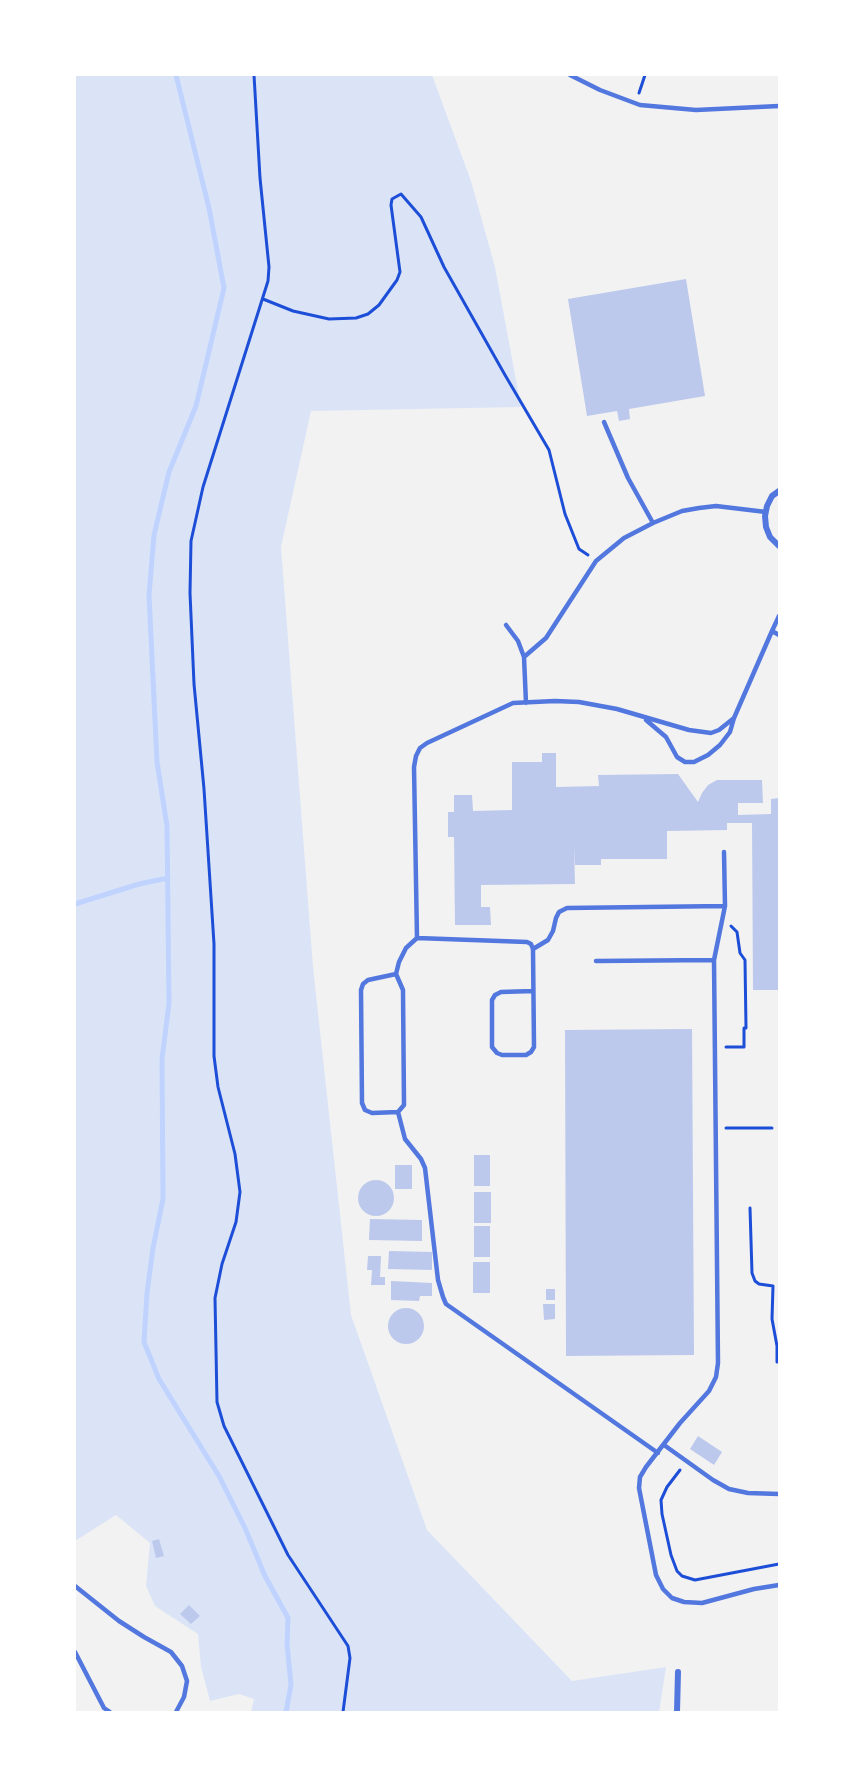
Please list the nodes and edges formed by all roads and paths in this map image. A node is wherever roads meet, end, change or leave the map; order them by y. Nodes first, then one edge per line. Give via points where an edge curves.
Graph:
1 (254, 75) edge
2 (570, 75) edge
3 (645, 75) edge
4 (636, 104) junction
5 (779, 106) edge
6 (263, 299) junction
7 (604, 422) dead end
8 (779, 490) edge
9 (766, 512) junction
10 (653, 523) junction
11 (779, 546) edge
12 (587, 555) dead end
13 (779, 616) edge
14 (506, 625) dead end
15 (772, 631) junction
16 (779, 635) edge
17 (524, 657) junction
18 (526, 703) junction
19 (644, 717) junction
20 (734, 718) junction
21 (724, 852) dead end
22 (726, 906) junction
23 (723, 918) junction
24 (417, 938) junction
25 (533, 949) junction
26 (714, 960) junction
27 (596, 961) dead end
28 (396, 974) junction
29 (533, 991) junction
30 (715, 1048) junction
31 (398, 1112) junction
32 (716, 1128) junction
33 (772, 1128) dead end
34 (750, 1208) dead end
35 (777, 1362) dead end
36 (664, 1445) junction
37 (658, 1453) junction
38 (685, 1461) junction
39 (779, 1494) edge
40 (779, 1564) edge
41 (779, 1585) edge
42 (75, 1586) edge
43 (75, 1652) edge
44 (678, 1672) dead end
45 (110, 1712) edge
46 (176, 1712) edge
47 (343, 1712) edge
48 (677, 1712) edge

1 - 6 path via 269,267
2 - 4 lane
3 - 4 path
4 - 5 lane via 696,110
6 - 12 path via 329,320 368,314 379,305 400,272 391,205 392,199 401,194 421,217 458,292 549,450 566,514 579,549
6 - 47 path via 203,487 191,541 194,684 214,944 214,1056 240,1192 215,1298 217,1402 224,1426 288,1555 348,1646
7 - 10 lane
8 - 9 street
9 - 10 lane via 711,506
9 - 11 street via 766,527
10 - 17 lane via 624,538 596,561 546,638
13 - 15 lane
14 - 17 lane
15 - 16 lane
15 - 20 lane
17 - 18 lane
18 - 19 lane via 579,702
18 - 24 lane via 513,703 427,743 416,756
19 - 20 lane via 711,733
19 - 20 lane via 685,762 694,762 720,745
21 - 22 lane
22 - 23 lane
22 - 25 lane via 567,908 559,912 548,940
23 - 26 lane
23 - 30 path via 737,932 745,960 746,1028 744,1047
24 - 25 lane via 526,942
24 - 28 lane via 406,948
25 - 29 lane
26 - 27 lane
26 - 30 lane
28 - 31 lane via 403,990 404,1105
28 - 31 lane via 368,980 361,990 362,1103 372,1113
29 - 29 lane via 501,992 492,999 492,1047 497,1053 526,1055 534,1047
30 - 32 lane
31 - 37 lane via 405,1139 424,1168 438,1280 446,1304
32 - 33 path
32 - 36 lane via 716,1377
34 - 35 path via 752,1273 759,1284 773,1286
36 - 37 lane
36 - 38 lane
37 - 41 lane via 640,1477 639,1488 656,1575 663,1589 672,1598 702,1603
38 - 39 lane via 729,1489
38 - 40 path via 661,1500 670,1555 681,1576 695,1580
42 - 46 lane via 119,1622 171,1652 188,1681
43 - 45 lane via 104,1708
44 - 48 street

